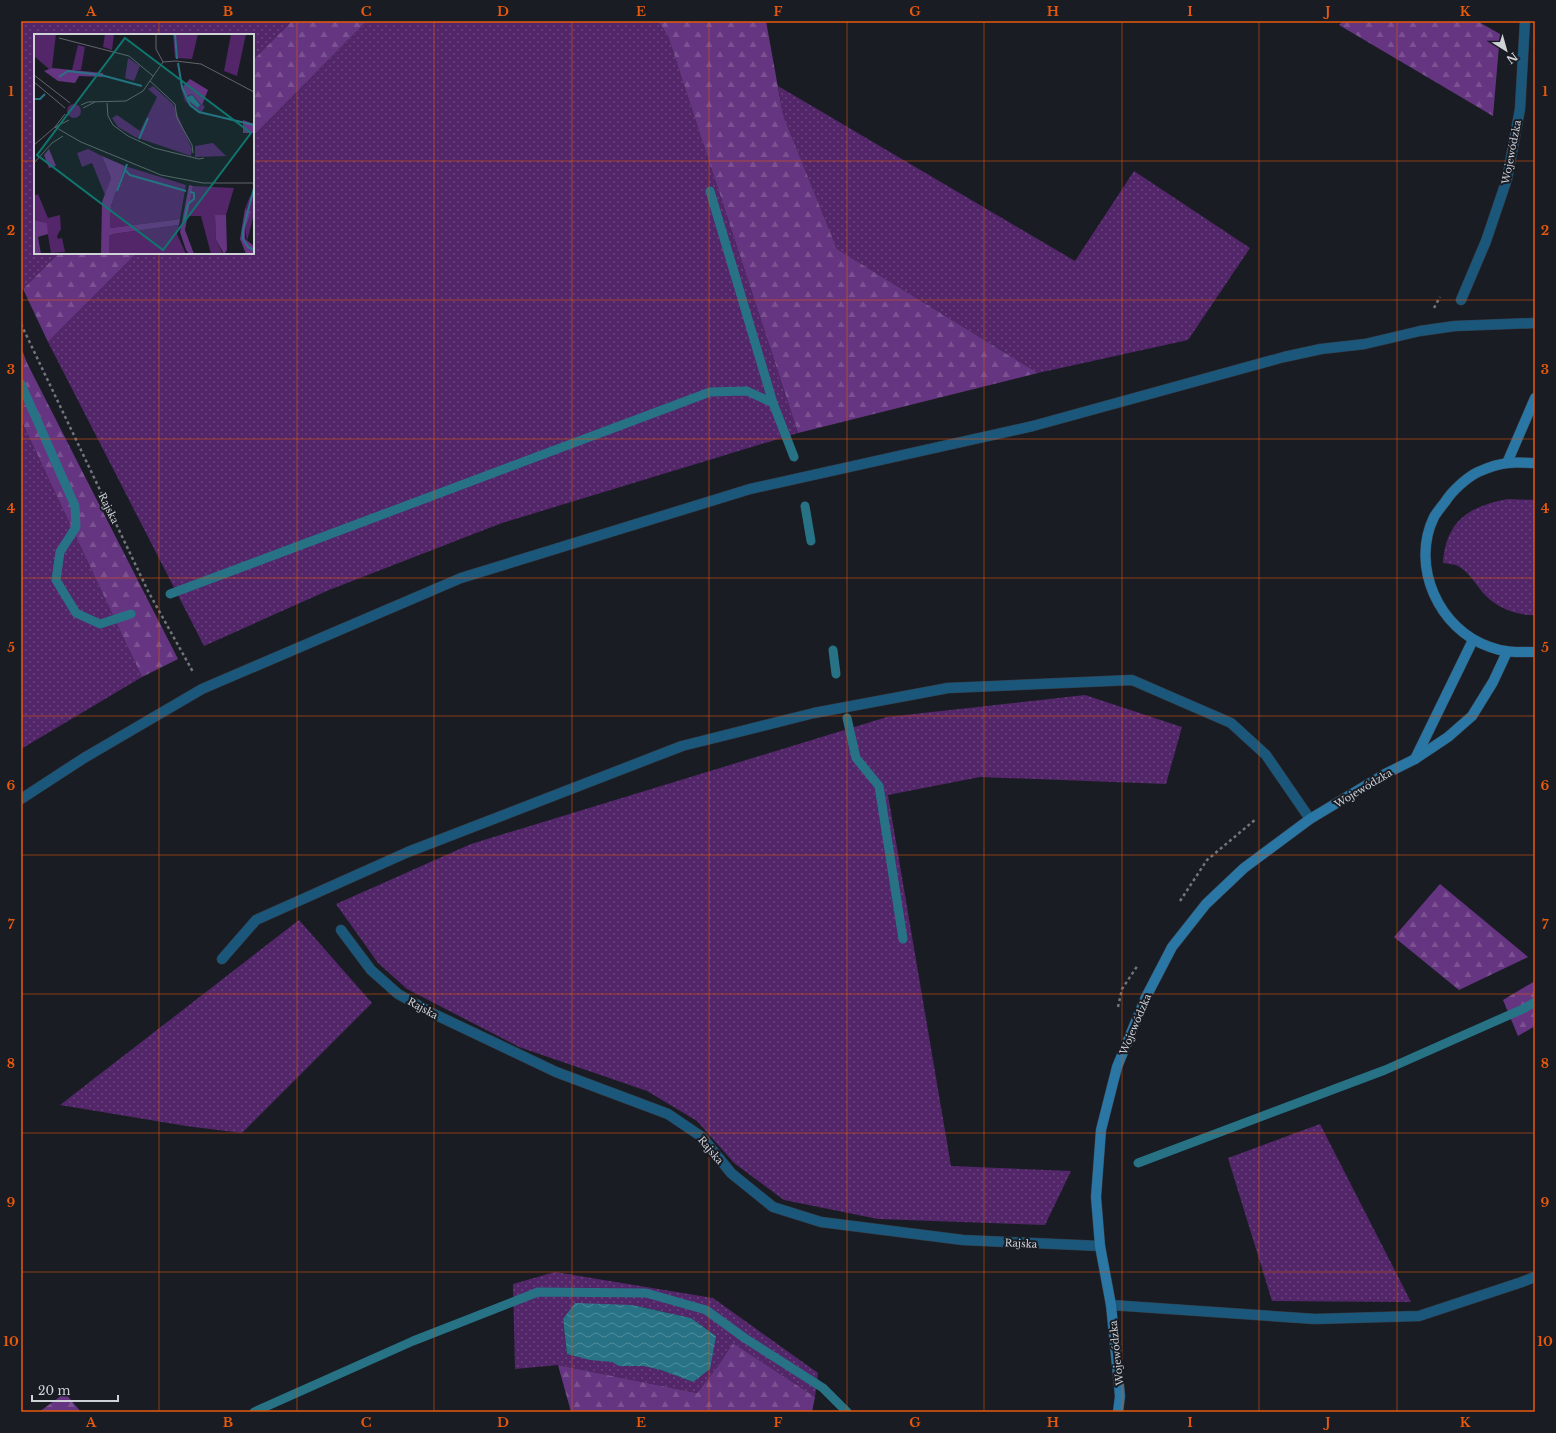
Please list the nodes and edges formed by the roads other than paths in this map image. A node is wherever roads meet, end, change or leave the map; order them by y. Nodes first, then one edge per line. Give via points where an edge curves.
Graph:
1 (1525, 21) edge
2 (1461, 300) dead end
3 (1535, 324) edge
4 (1535, 398) edge
5 (1507, 463) junction
6 (1535, 463) edge
7 (1473, 640) junction
8 (1507, 652) junction
9 (1535, 652) edge
10 (1415, 759) junction
11 (21, 799) edge
12 (1310, 819) junction
13 (341, 930) dead end
14 (222, 959) dead end
15 (1100, 1246) junction
16 (1535, 1277) edge
17 (1111, 1305) junction
18 (1118, 1412) edge

1 - 2 street, Wojewódzka via 1520,109 1507,179 1486,241
3 - 11 street via 1455,326 1284,357 1033,426 750,489 461,578 202,689 84,758
4 - 5 street
5 - 6 street
5 - 7 street via 1477,472 1452,491 1434,518 1428,537 1428,579 1437,603 1453,624
7 - 8 street
7 - 10 street
8 - 9 street
8 - 10 street, Wojewódzka via 1494,682 1472,716 1448,737
10 - 12 street, Wojewódzka
12 - 14 street via 1266,755 1231,723 1132,680 948,688 814,713 682,746 408,852 256,920
12 - 15 street, Wojewódzka via 1244,868 1206,904 1172,947 1146,997 1117,1067 1101,1130 1096,1197
13 - 15 street, Rajska via 371,970 398,994 556,1072 668,1114 702,1137 731,1173 773,1207 821,1222 963,1240
15 - 17 street, Wojewódzka
16 - 17 street via 1419,1316 1315,1319
17 - 18 street, Wojewódzka via 1120,1396

